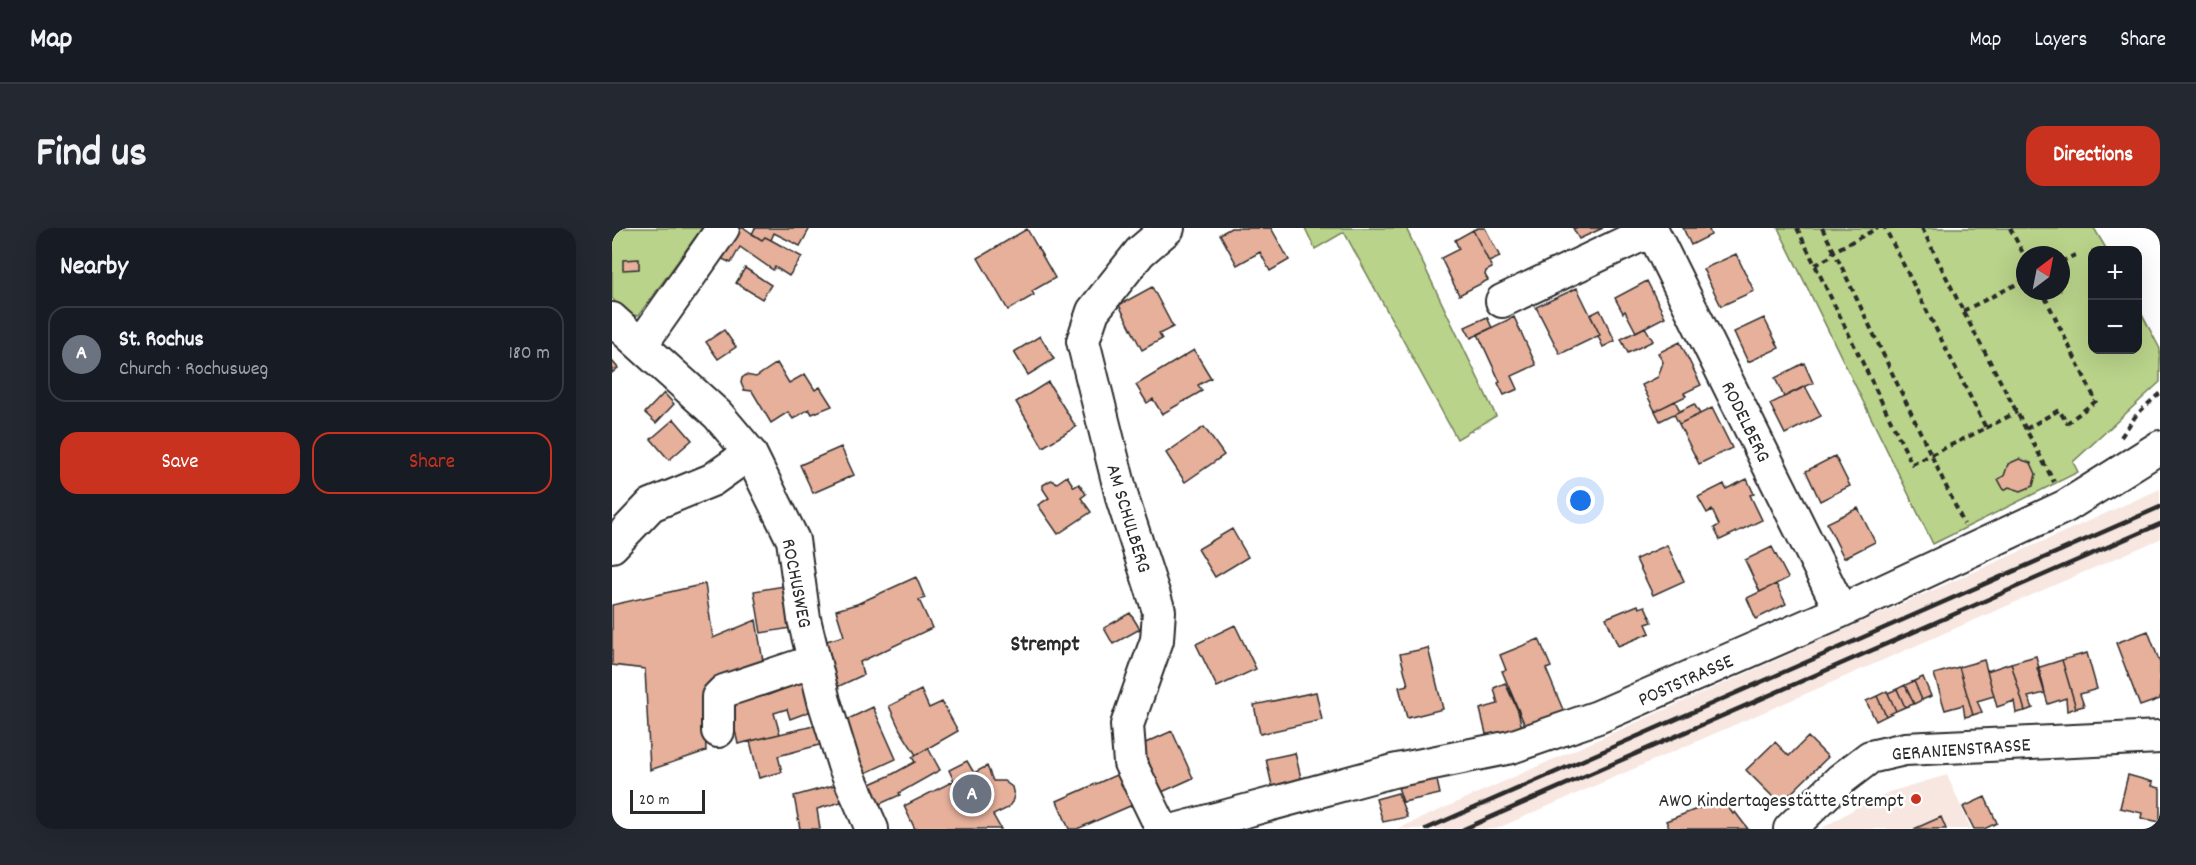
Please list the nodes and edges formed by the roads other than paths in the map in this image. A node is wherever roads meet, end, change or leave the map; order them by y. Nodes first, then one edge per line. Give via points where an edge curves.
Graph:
1 (723, 228) edge
2 (1168, 228) edge
3 (1652, 229) edge
4 (1502, 301) dead end
5 (612, 319) edge
6 (641, 345) junction
7 (2160, 447) edge
8 (750, 453) junction
9 (612, 546) edge
10 (1841, 611) junction
11 (814, 661) junction
12 (718, 731) dead end
13 (2160, 737) edge
14 (872, 829) edge
15 (1162, 829) edge
16 (1179, 829) edge
17 (1790, 829) edge

1 - 6 street
2 - 15 street, AM SCHULBERG via 1140,252 1093,311 1083,341 1123,501 1159,611 1157,640 1127,725 1130,763
3 - 4 street, RODELBERG
3 - 10 street, RODELBERG
5 - 6 street, ROCHUSWEG
6 - 8 street, ROCHUSWEG via 718,415
7 - 10 street, POSTSTRASSE via 2066,506
8 - 9 street via 712,480 651,505
8 - 11 street, ROCHUSWEG via 793,540
10 - 16 street, POSTSTRASSE via 1598,717 1511,747 1393,771
11 - 12 street via 724,692 718,697
11 - 14 street, ROCHUSWEG via 844,765
13 - 17 street, GERANIENSTRASSE via 1905,749 1870,757

